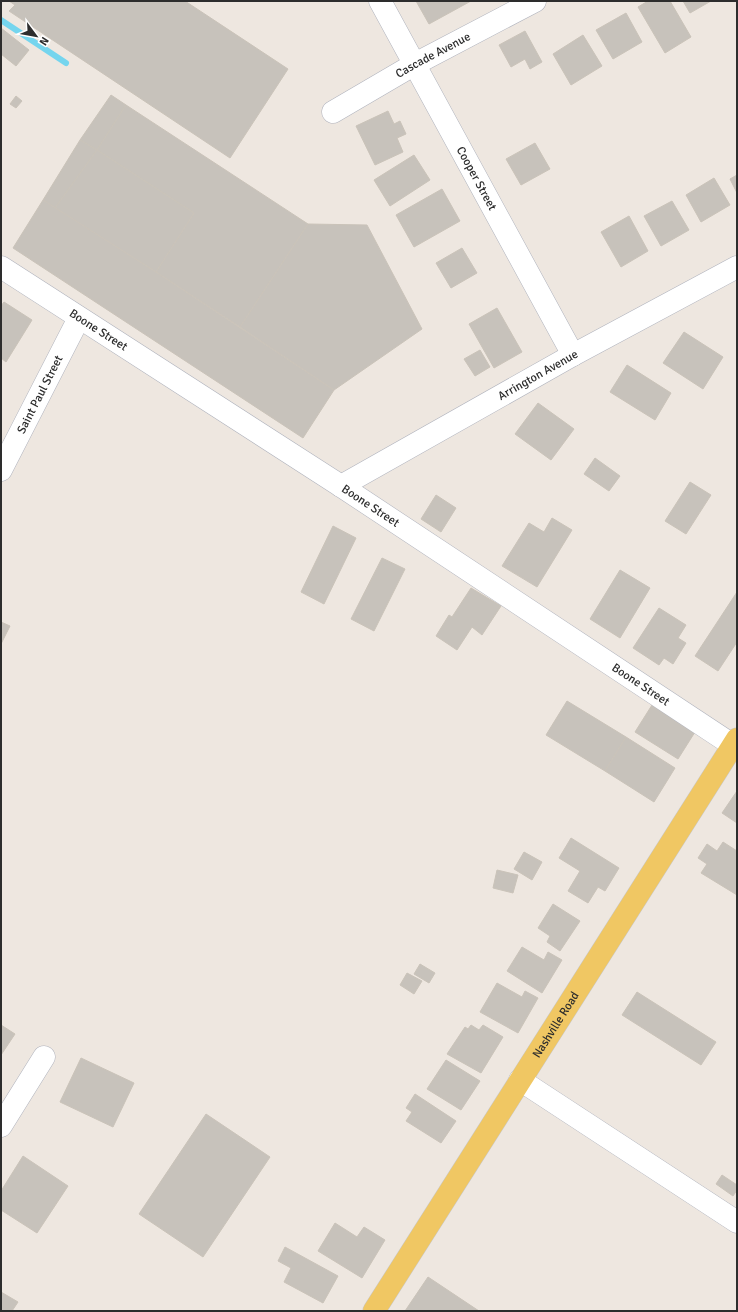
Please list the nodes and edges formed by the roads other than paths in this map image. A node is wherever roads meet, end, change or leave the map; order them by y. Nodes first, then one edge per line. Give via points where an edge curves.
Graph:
1 (380, 1) edge
2 (535, 1) edge
3 (415, 64) junction
4 (333, 112) dead end
5 (1, 267) edge
6 (737, 268) edge
7 (79, 318) junction
8 (573, 355) junction
9 (1, 470) edge
10 (341, 486) junction
11 (736, 744) edge
12 (44, 1057) dead end
13 (520, 1080) junction
14 (1, 1126) edge
15 (737, 1222) edge
16 (374, 1311) edge

1 - 3 street, Cooper Street
2 - 3 street, Cascade Avenue
3 - 4 street, Cascade Avenue
3 - 8 street, Cooper Street
5 - 7 street, Boone Street
6 - 8 street, Arrington Avenue
7 - 9 street, Saint Paul Street
7 - 10 street, Boone Street
8 - 10 street, Arrington Avenue
10 - 11 street, Boone Street
11 - 13 main road, Nashville Road
12 - 14 street
13 - 15 street
13 - 16 main road, Nashville Road

